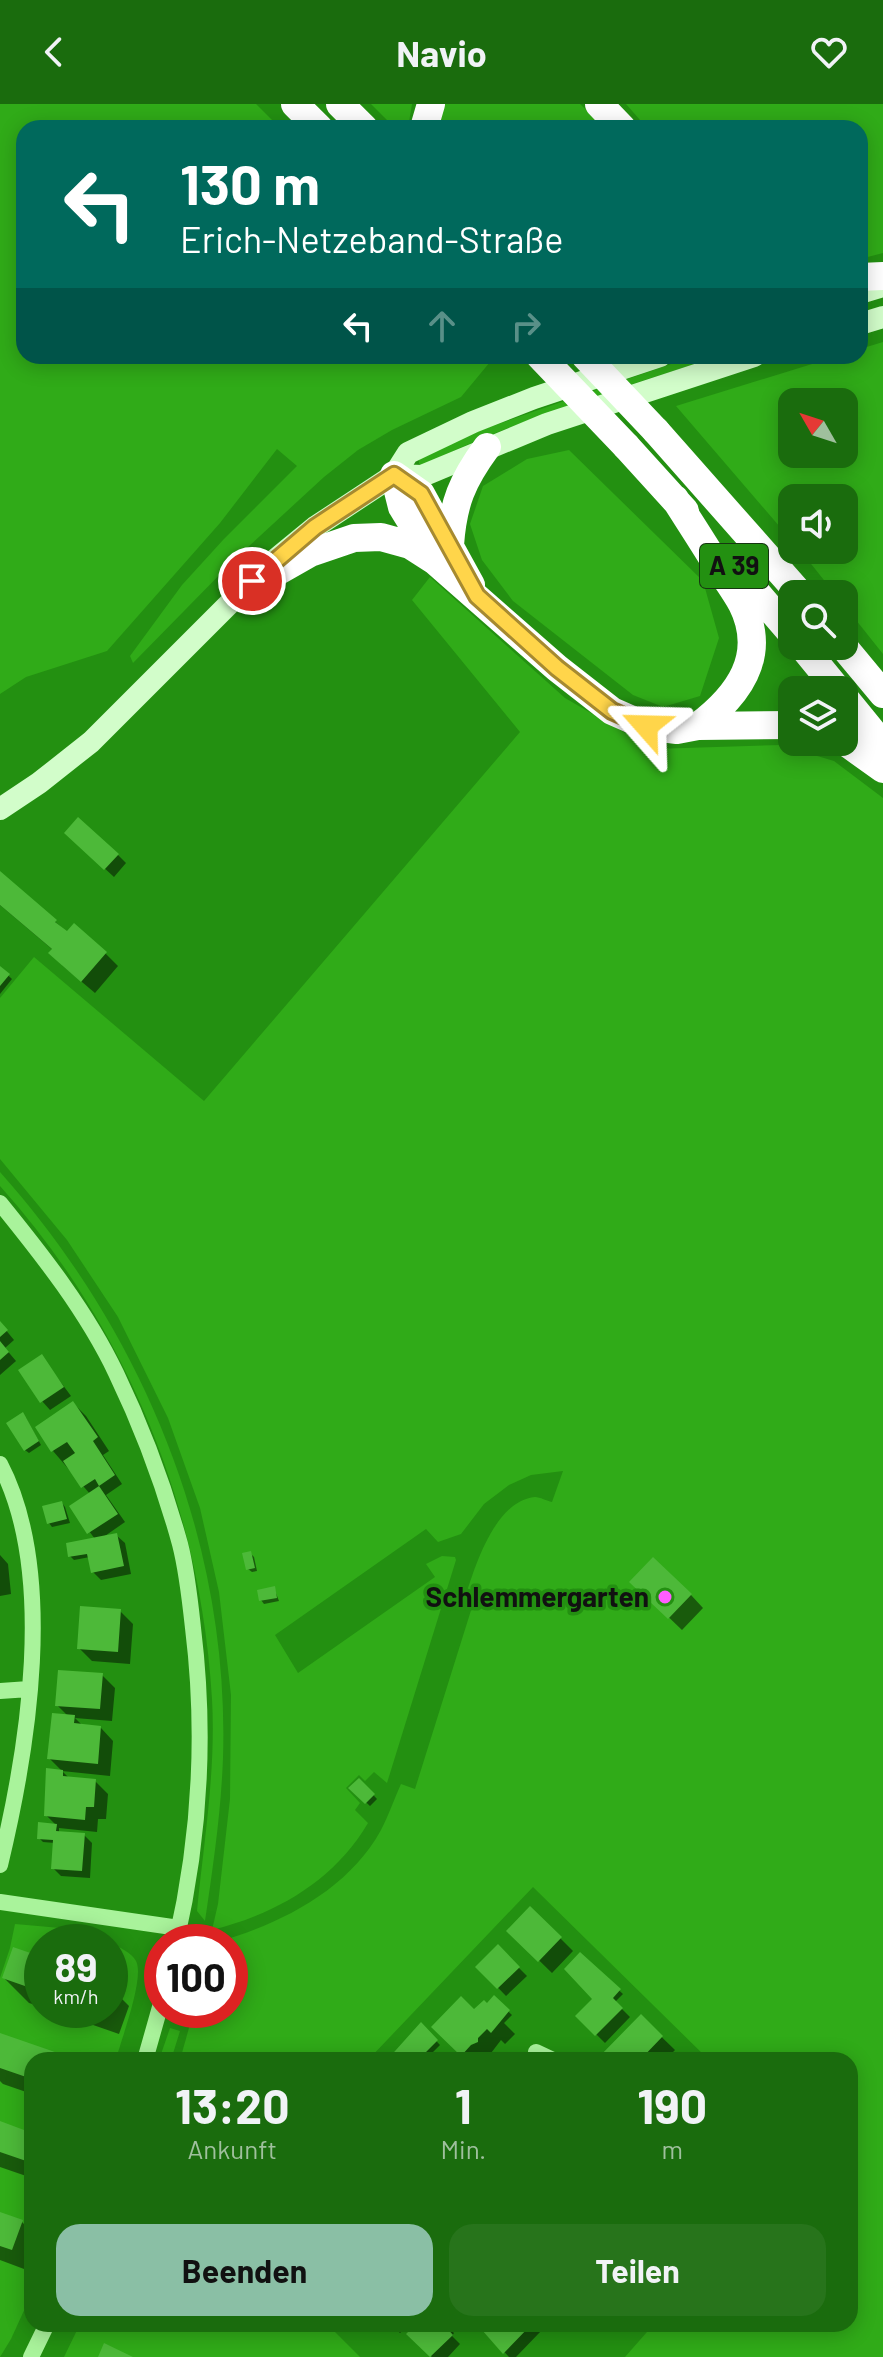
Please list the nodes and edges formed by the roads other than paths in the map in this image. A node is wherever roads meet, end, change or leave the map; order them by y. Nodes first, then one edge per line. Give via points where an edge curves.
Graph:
1 (295, 104) edge
2 (340, 104) edge
3 (599, 104) edge
4 (311, 120) edge
5 (356, 120) edge
6 (614, 120) edge
7 (548, 364) edge
8 (593, 364) edge
9 (637, 364) edge
10 (730, 364) edge
11 (487, 447) junction
12 (394, 475) junction
13 (675, 499) junction
14 (442, 553) junction
15 (788, 580) edge
16 (240, 593) junction
17 (778, 618) edge
18 (813, 660) edge
19 (855, 660) edge
20 (827, 676) edge
21 (883, 694) edge
22 (858, 714) edge
23 (778, 725) edge
24 (698, 726) junction
25 (883, 745) edge
26 (858, 751) edge
27 (883, 769) edge
28 (0, 809) edge
29 (0, 1203) edge
30 (0, 1464) edge
31 (29, 1689) junction
32 (0, 1691) edge
33 (0, 1865) edge
34 (0, 1902) edge
35 (179, 1924) edge
36 (144, 1929) edge
37 (154, 2028) edge
38 (147, 2052) edge
39 (43, 2332) edge
40 (31, 2357) edge

1 - 4 highway
2 - 5 highway
3 - 6 highway
7 - 13 highway, A 39, bridge
8 - 15 highway, A 39, bridge
9 - 12 street via 473,422 408,453
10 - 11 street
11 - 12 street via 422,476
11 - 14 highway via 456,501
12 - 14 highway via 421,494
12 - 16 street via 315,527
13 - 17 highway, A 39
13 - 24 highway via 742,605 751,638 745,675 735,693
14 - 16 highway via 381,537 354,538 310,553
14 - 24 highway via 477,596 612,711 646,726
16 - 28 street via 91,742
18 - 20 highway
19 - 21 highway
22 - 25 highway
23 - 24 highway
26 - 27 highway
29 - 35 street via 76,1305 116,1373 181,1547 200,1685 200,1745 193,1856
30 - 31 street via 20,1519 29,1567
31 - 32 street
31 - 33 street via 24,1750
34 - 36 street
37 - 38 street
39 - 40 street

